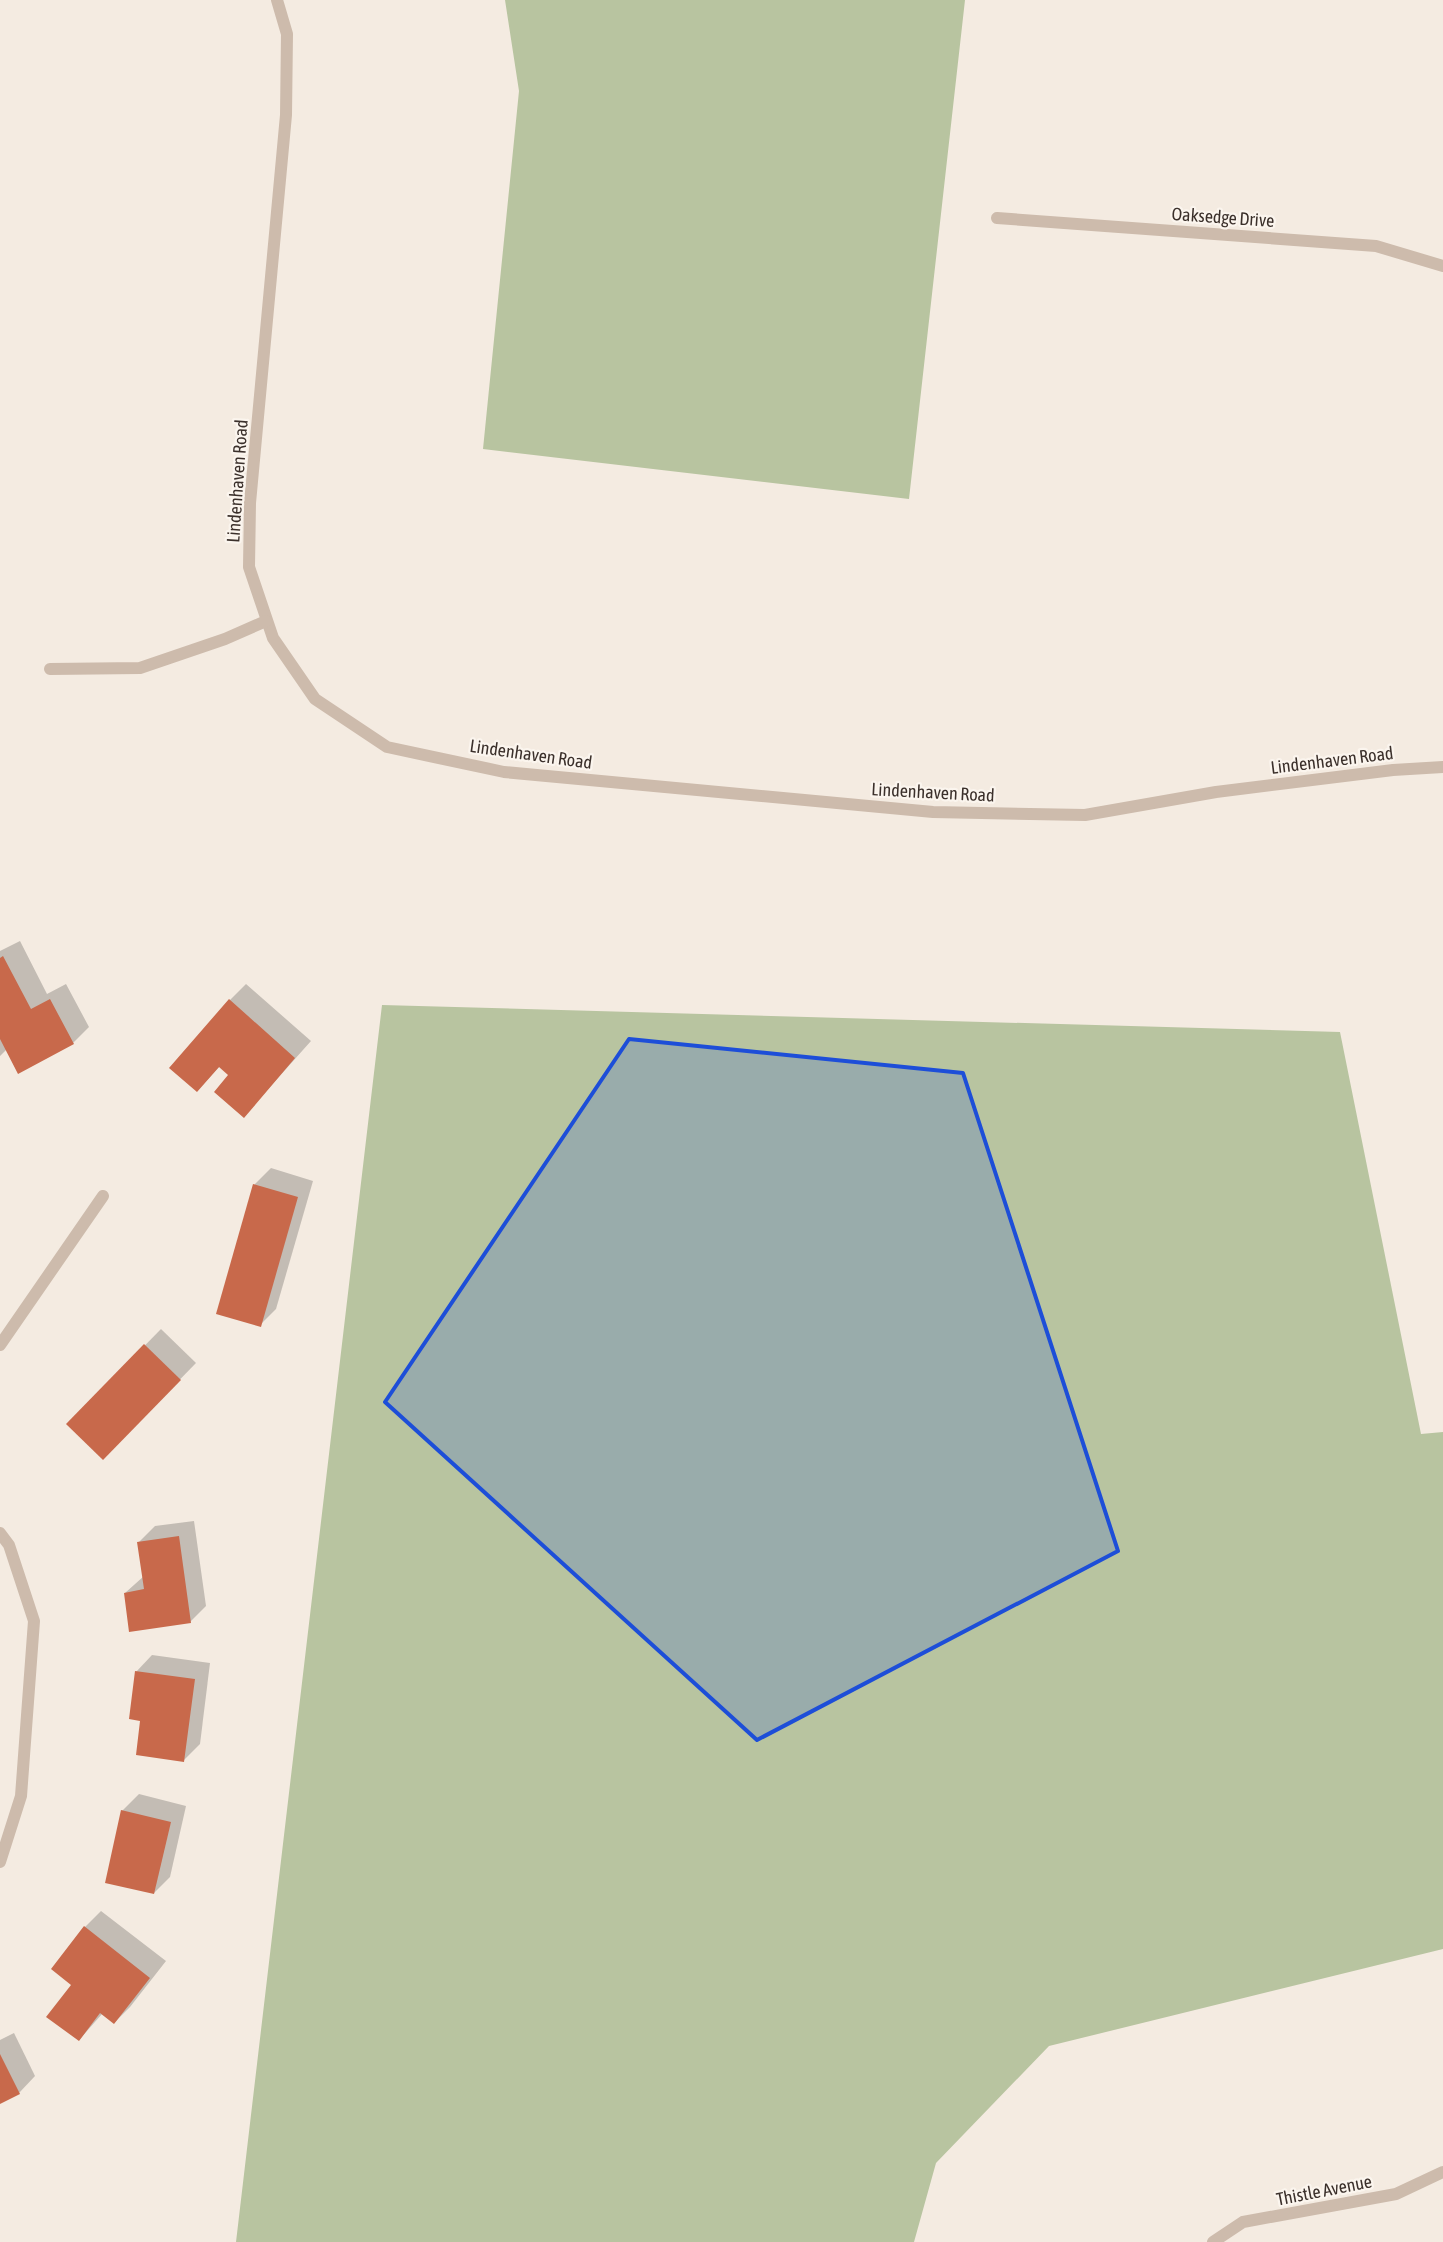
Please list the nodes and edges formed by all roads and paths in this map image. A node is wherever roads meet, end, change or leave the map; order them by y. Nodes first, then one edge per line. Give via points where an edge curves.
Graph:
1 (277, 0) edge
2 (997, 218) dead end
3 (1443, 266) edge
4 (266, 621) junction
5 (50, 669) dead end
6 (1443, 767) edge
7 (103, 1196) dead end
8 (0, 1345) edge
9 (0, 1532) edge
10 (0, 1862) edge
11 (1443, 2172) edge
12 (1213, 2242) edge

1 - 4 street, Lindenhaven Road via 287,34 286,115 250,503 249,567
2 - 3 street, Oaksedge Drive via 1376,246
4 - 5 street via 225,639 140,668
4 - 6 street, Lindenhaven Road via 272,638 315,699 387,747 504,772 934,812 1085,815 1216,792
7 - 8 street
9 - 10 street via 9,1545 34,1620 21,1796
11 - 12 street, Thistle Avenue via 1396,2194 1243,2222

